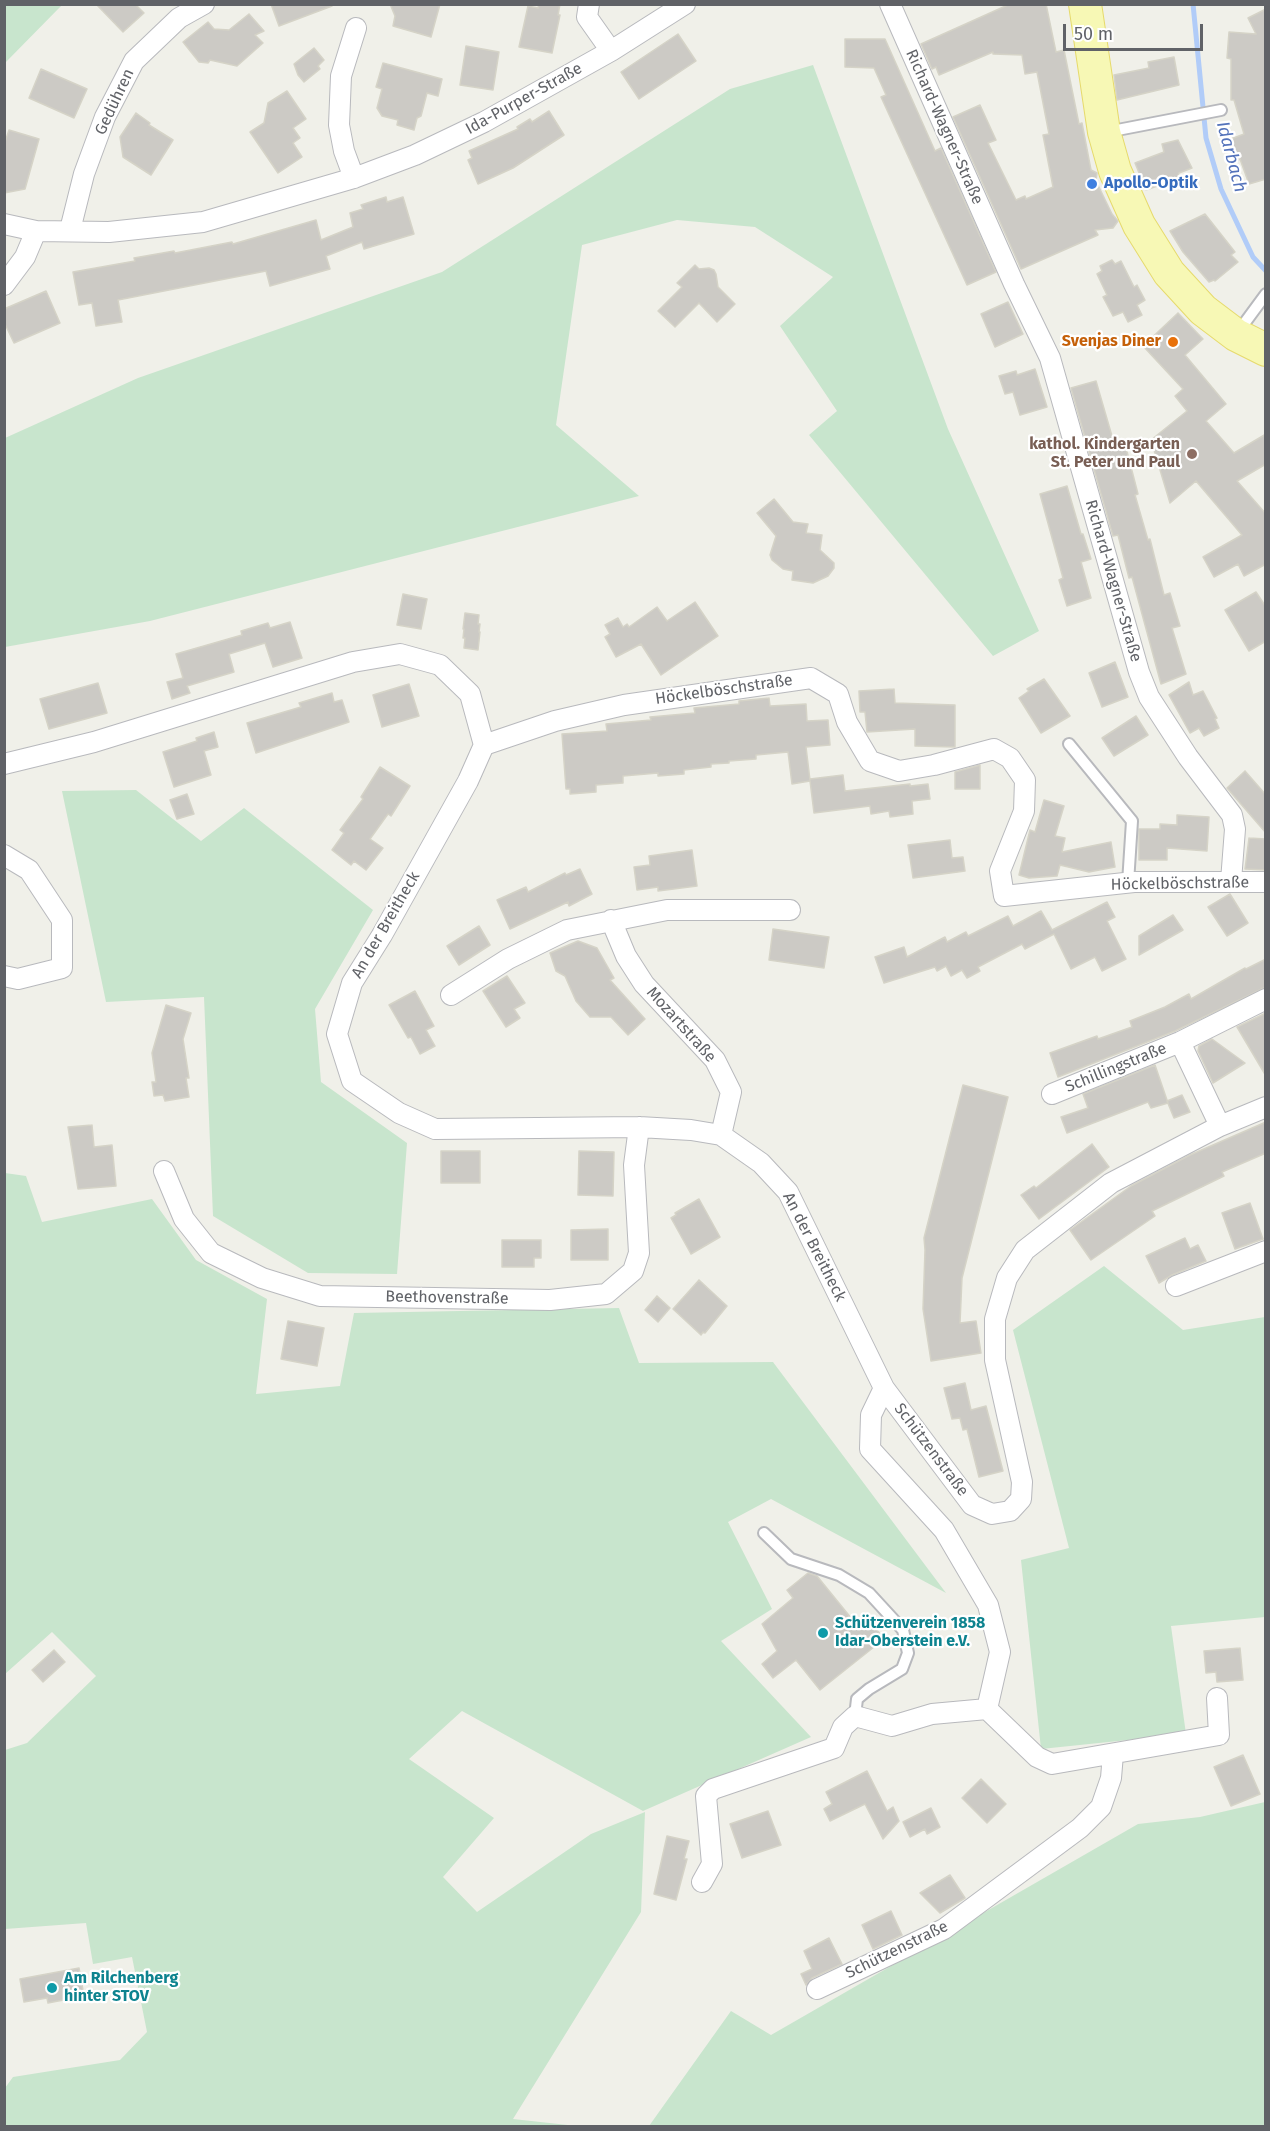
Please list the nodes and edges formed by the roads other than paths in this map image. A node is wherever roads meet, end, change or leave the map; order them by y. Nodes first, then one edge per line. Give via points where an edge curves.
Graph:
1 (204, 4) edge
2 (589, 4) edge
3 (685, 4) edge
4 (890, 4) edge
5 (1085, 4) edge
6 (356, 28) dead end
7 (611, 51) junction
8 (1221, 110) dead end
9 (1104, 132) junction
10 (354, 178) junction
11 (4, 225) edge
12 (70, 230) junction
13 (36, 231) junction
14 (4, 285) edge
15 (1266, 294) edge
16 (1236, 335) junction
17 (1266, 350) edge
18 (1070, 744) dead end
19 (484, 745) junction
20 (4, 765) edge
21 (4, 855) edge
22 (1231, 881) junction
23 (1266, 882) edge
24 (1128, 883) junction
25 (790, 910) dead end
26 (611, 920) junction
27 (4, 976) edge
28 (451, 996) dead end
29 (1266, 999) edge
30 (1180, 1042) junction
31 (1052, 1094) dead end
32 (1266, 1107) edge
33 (1220, 1126) junction
34 (639, 1127) junction
35 (721, 1135) junction
36 (165, 1171) dead end
37 (1266, 1251) edge
38 (1176, 1286) dead end
39 (884, 1388) junction
40 (764, 1533) dead end
41 (1217, 1698) dead end
42 (987, 1709) junction
43 (855, 1716) junction
44 (1113, 1754) junction
45 (702, 1882) dead end
46 (817, 1989) dead end

1 - 12 street, Gedühren via 179,18 134,61 105,117 84,174
2 - 7 street via 587,17
3 - 7 street, Ida-Purper-Straße
4 - 22 street, Richard-Wagner-Straße via 1050,358 1149,698 1232,815 1235,829
5 - 9 main road
6 - 10 street via 341,76 339,125
7 - 10 street, Ida-Purper-Straße via 484,122 415,155
8 - 9 lane
9 - 16 main road via 1123,190 1156,254 1203,310
10 - 12 street, Ida-Purper-Straße via 203,222 109,232
11 - 13 street, Ida-Purper-Straße
12 - 13 street, Ida-Purper-Straße
13 - 14 street via 25,257
15 - 16 lane
16 - 17 main road
18 - 24 lane via 1132,820
19 - 20 street via 470,694 440,665 400,654 353,662 94,742
19 - 24 street, Höckelböschstraße via 555,721 624,705 811,678 838,694 847,722 870,761 899,771 993,749 1010,758 1026,780 1024,811 1000,871 1004,896
19 - 34 street, An der Breitheck via 468,781 352,983 337,1035 351,1081 399,1113 435,1129
21 - 27 street via 29,870 62,920 62,968 18,979
22 - 23 street, Höckelböschstraße
22 - 24 street, Höckelböschstraße
25 - 26 street via 667,910
26 - 28 street via 567,930 508,959
26 - 35 street, Mozartstraße via 626,956 644,984 715,1060 730,1092
29 - 30 street, Schillingstraße
30 - 31 street, Schillingstraße
30 - 33 street, Schillingstraße
32 - 33 street, Schützenstraße
33 - 39 street, Schützenstraße via 1112,1183 1025,1250 1007,1278 995,1318 995,1360 1022,1482 1021,1499 1010,1512 992,1514 972,1505
34 - 35 street, An der Breitheck
34 - 36 street, Beethovenstraße via 634,1165 639,1252 633,1271 606,1294 550,1300 320,1296 262,1278 211,1253 184,1219
35 - 39 street, An der Breitheck via 761,1163 788,1192
37 - 38 street
39 - 42 street, Schützenstraße via 871,1415 870,1449 944,1530 988,1605 1000,1652
40 - 43 lane via 791,1559 839,1575 869,1593 903,1630 908,1653 902,1668 857,1699
41 - 44 street via 1218,1735
42 - 43 street via 932,1714 892,1726
42 - 44 street via 1037,1757 1052,1764
43 - 45 street via 843,1727 834,1748 713,1789 706,1796 712,1864
44 - 46 street, Schützenstraße via 1111,1778 1101,1807 1080,1828 944,1929

